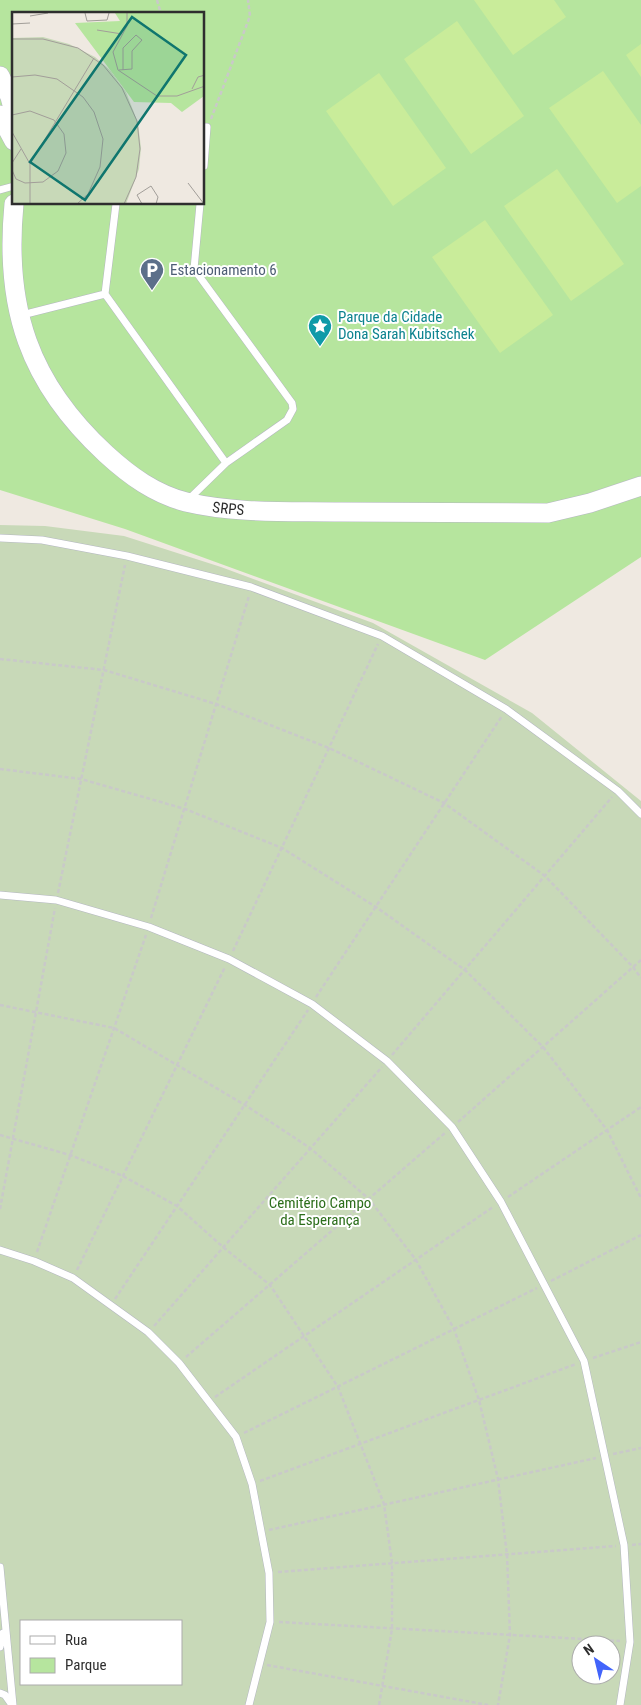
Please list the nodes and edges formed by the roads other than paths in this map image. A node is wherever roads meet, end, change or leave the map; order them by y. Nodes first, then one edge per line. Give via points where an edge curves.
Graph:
1 (0, 76) edge
2 (12, 104) edge
3 (0, 114) edge
4 (206, 127) edge
5 (12, 137) edge
6 (205, 146) edge
7 (14, 205) edge
8 (116, 205) edge
9 (200, 205) edge
10 (105, 294) junction
11 (19, 315) junction
12 (226, 462) junction
13 (641, 486) edge
14 (186, 502) junction
15 (0, 538) edge
16 (641, 814) edge
17 (0, 895) edge
18 (0, 1250) edge
19 (0, 1567) edge
20 (1, 1608) edge
21 (5, 1625) junction
22 (0, 1647) edge
23 (0, 1693) edge
24 (13, 1705) edge
25 (249, 1705) edge
26 (620, 1705) edge

1 - 2 main road
3 - 5 main road
4 - 6 lane
7 - 11 main road, SRPS via 15,297
8 - 10 lane
9 - 12 lane via 194,269 294,407 287,420
10 - 11 lane
10 - 12 lane
11 - 14 main road, SRPS via 24,336 45,383 81,431 128,474 150,488
12 - 14 lane
13 - 14 main road, SRPS via 548,513 248,511
15 - 16 lane via 42,540 127,556 251,587 382,636 506,709 618,790
17 - 26 lane via 56,900 149,927 229,959 312,1004 386,1061 452,1127 501,1202 584,1361 624,1545 630,1642
18 - 25 lane via 73,1278 148,1332 179,1363 236,1437 252,1484 269,1573 270,1622
19 - 20 lane
20 - 21 lane
21 - 22 lane
21 - 24 lane
23 - 24 lane

